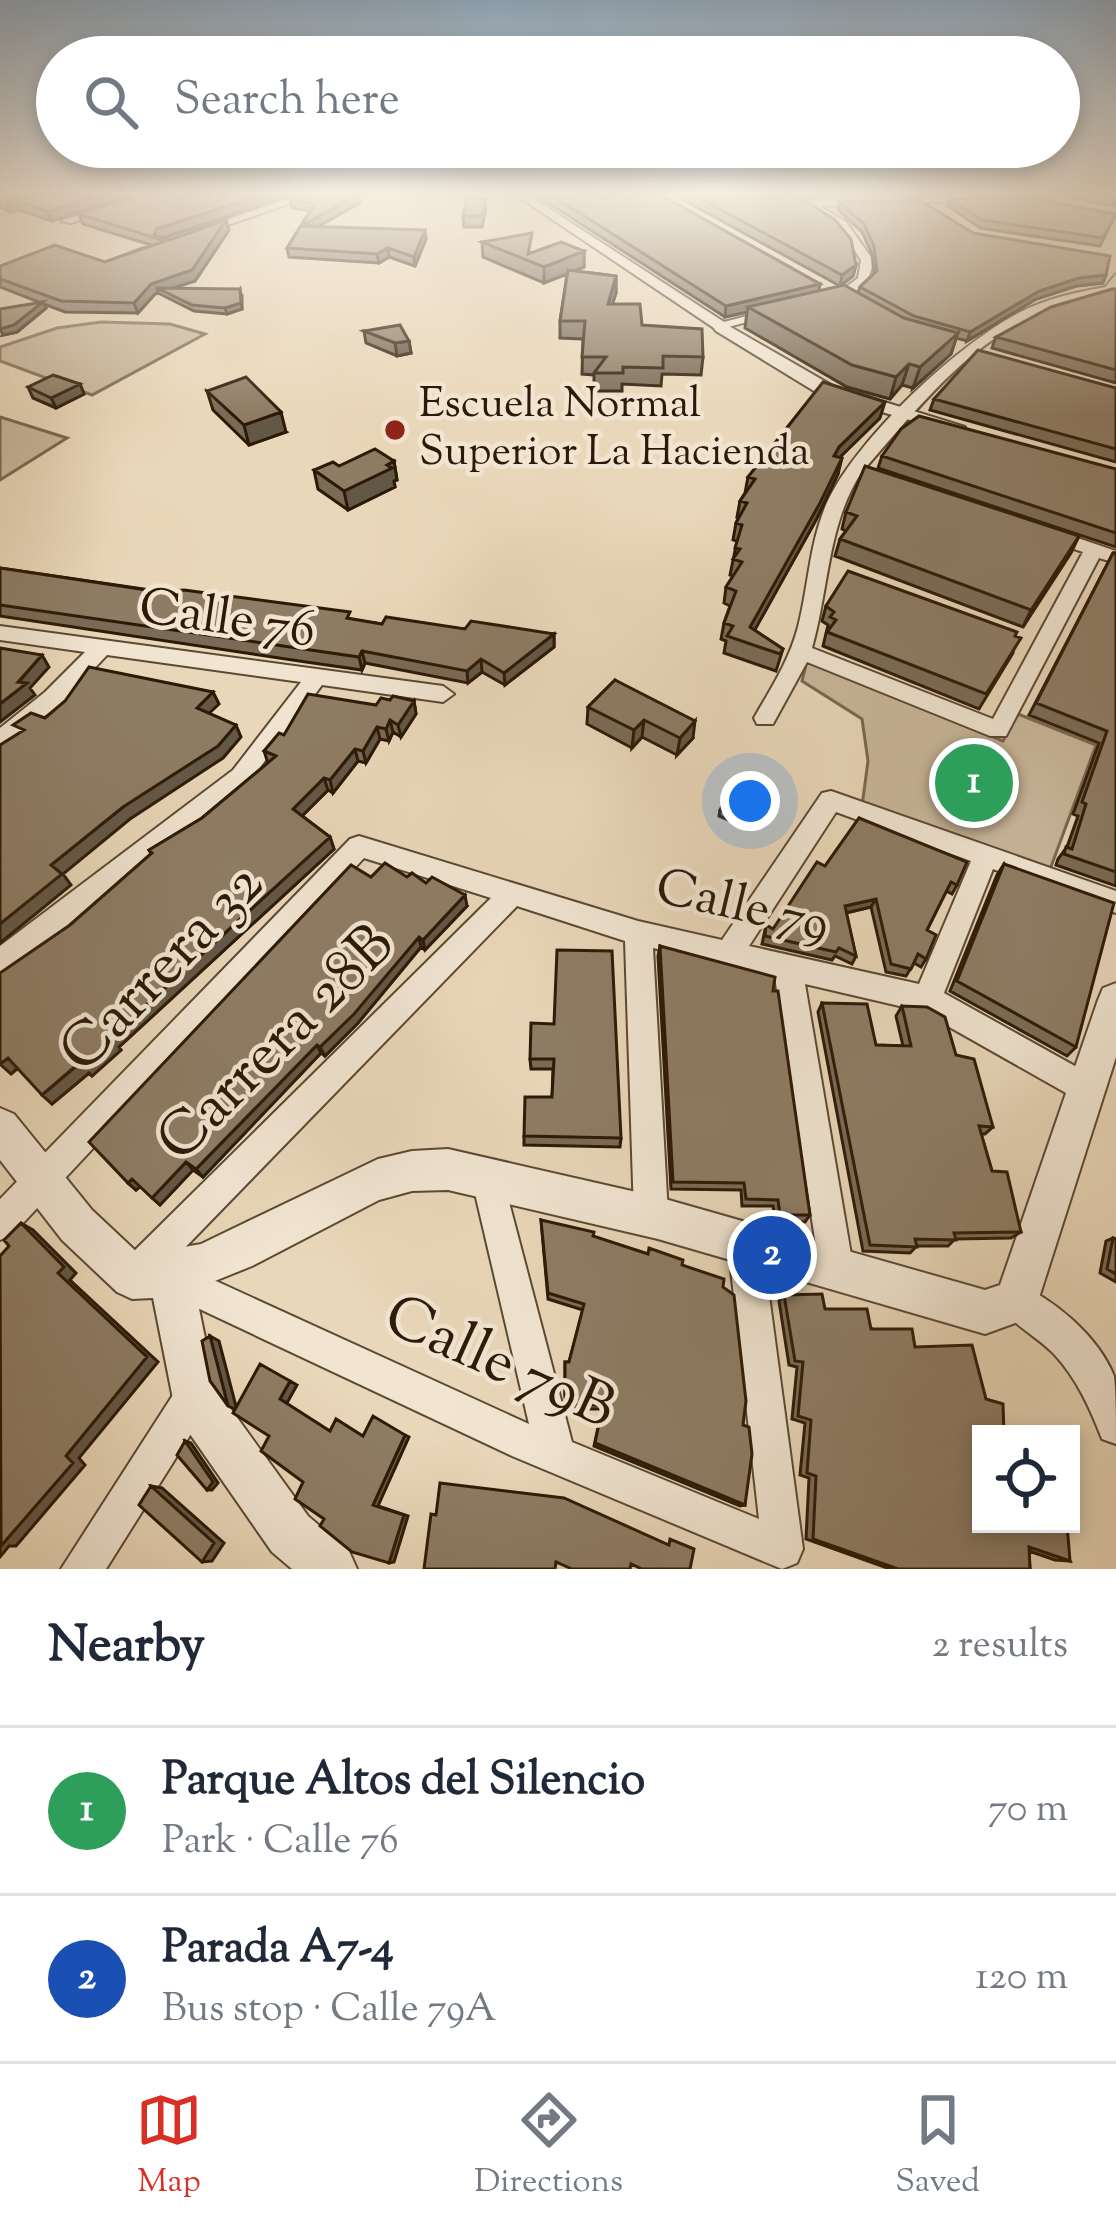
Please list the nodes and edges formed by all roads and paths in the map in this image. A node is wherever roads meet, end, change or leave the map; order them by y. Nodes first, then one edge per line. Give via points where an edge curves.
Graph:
1 (629, 266) edge
2 (866, 266) edge
3 (819, 285) edge
4 (1114, 287) edge
5 (840, 297) junction
6 (856, 306) edge
7 (722, 327) junction
8 (941, 345) edge
9 (962, 352) junction
10 (984, 358) edge
11 (906, 413) junction
12 (969, 431) edge
13 (854, 470) junction
14 (876, 478) edge
15 (1029, 527) edge
16 (1105, 553) edge
17 (818, 564) junction
18 (840, 572) dead end
19 (0, 633) edge
20 (1019, 638) edge
21 (1042, 646) junction
22 (100, 649) junction
23 (801, 651) junction
24 (316, 678) junction
25 (443, 694) dead end
26 (765, 718) dead end
27 (0, 740) edge
28 (359, 846) joint
29 (986, 855) junction
30 (509, 897) junction
31 (1116, 902) edge
32 (638, 933) junction
33 (728, 956) junction
34 (0, 962) edge
35 (788, 970) junction
36 (927, 999) junction
37 (1113, 1018) edge
38 (1088, 1091) junction
39 (0, 1128) edge
40 (42, 1174) junction
41 (487, 1176) junction
42 (651, 1214) junction
43 (0, 1223) edge
44 (745, 1243) junction
45 (837, 1272) junction
46 (151, 1278) junction
47 (1016, 1301) junction
48 (193, 1397) junction
49 (1116, 1425) edge
50 (556, 1455) junction
51 (82, 1569) edge
52 (331, 1569) edge

1 - 7 street
2 - 5 street via 864,279
3 - 5 street
4 - 9 street via 1082,292
5 - 6 street
5 - 7 street
7 - 11 street via 822,388
8 - 9 street
9 - 10 street
9 - 11 street
11 - 12 street
11 - 13 street
13 - 14 street
13 - 17 street via 839,490
15 - 16 street
16 - 21 street
17 - 18 street
17 - 23 street
19 - 22 street, Calle 76
20 - 21 street
21 - 23 street via 998,730
22 - 24 street, Calle 76
22 - 27 street
23 - 26 street
24 - 25 street, Calle 76
24 - 34 street via 241,776
28 - 30 street, Calle 79
28 - 40 street, Carrera 32
29 - 31 street
29 - 33 street via 831,800
29 - 36 street
30 - 32 street, Calle 79
30 - 46 street, Carrera 28B
32 - 33 street, Calle 79
32 - 42 street
33 - 35 street, Calle 79
35 - 36 street, Calle 79
35 - 45 street
36 - 38 street, Calle 79
37 - 38 street
38 - 47 street
39 - 40 street
40 - 43 street, Carrera 32
40 - 46 street via 77,1225
41 - 42 street
41 - 46 street via 409,1172
41 - 50 street
42 - 44 street
44 - 45 street
44 - 50 street, Calle 79B via 783,1549
45 - 47 street via 962,1309 985,1312
46 - 48 street
46 - 50 street, Calle 79B
47 - 49 street via 1078,1349
48 - 51 street
48 - 52 street via 290,1534

